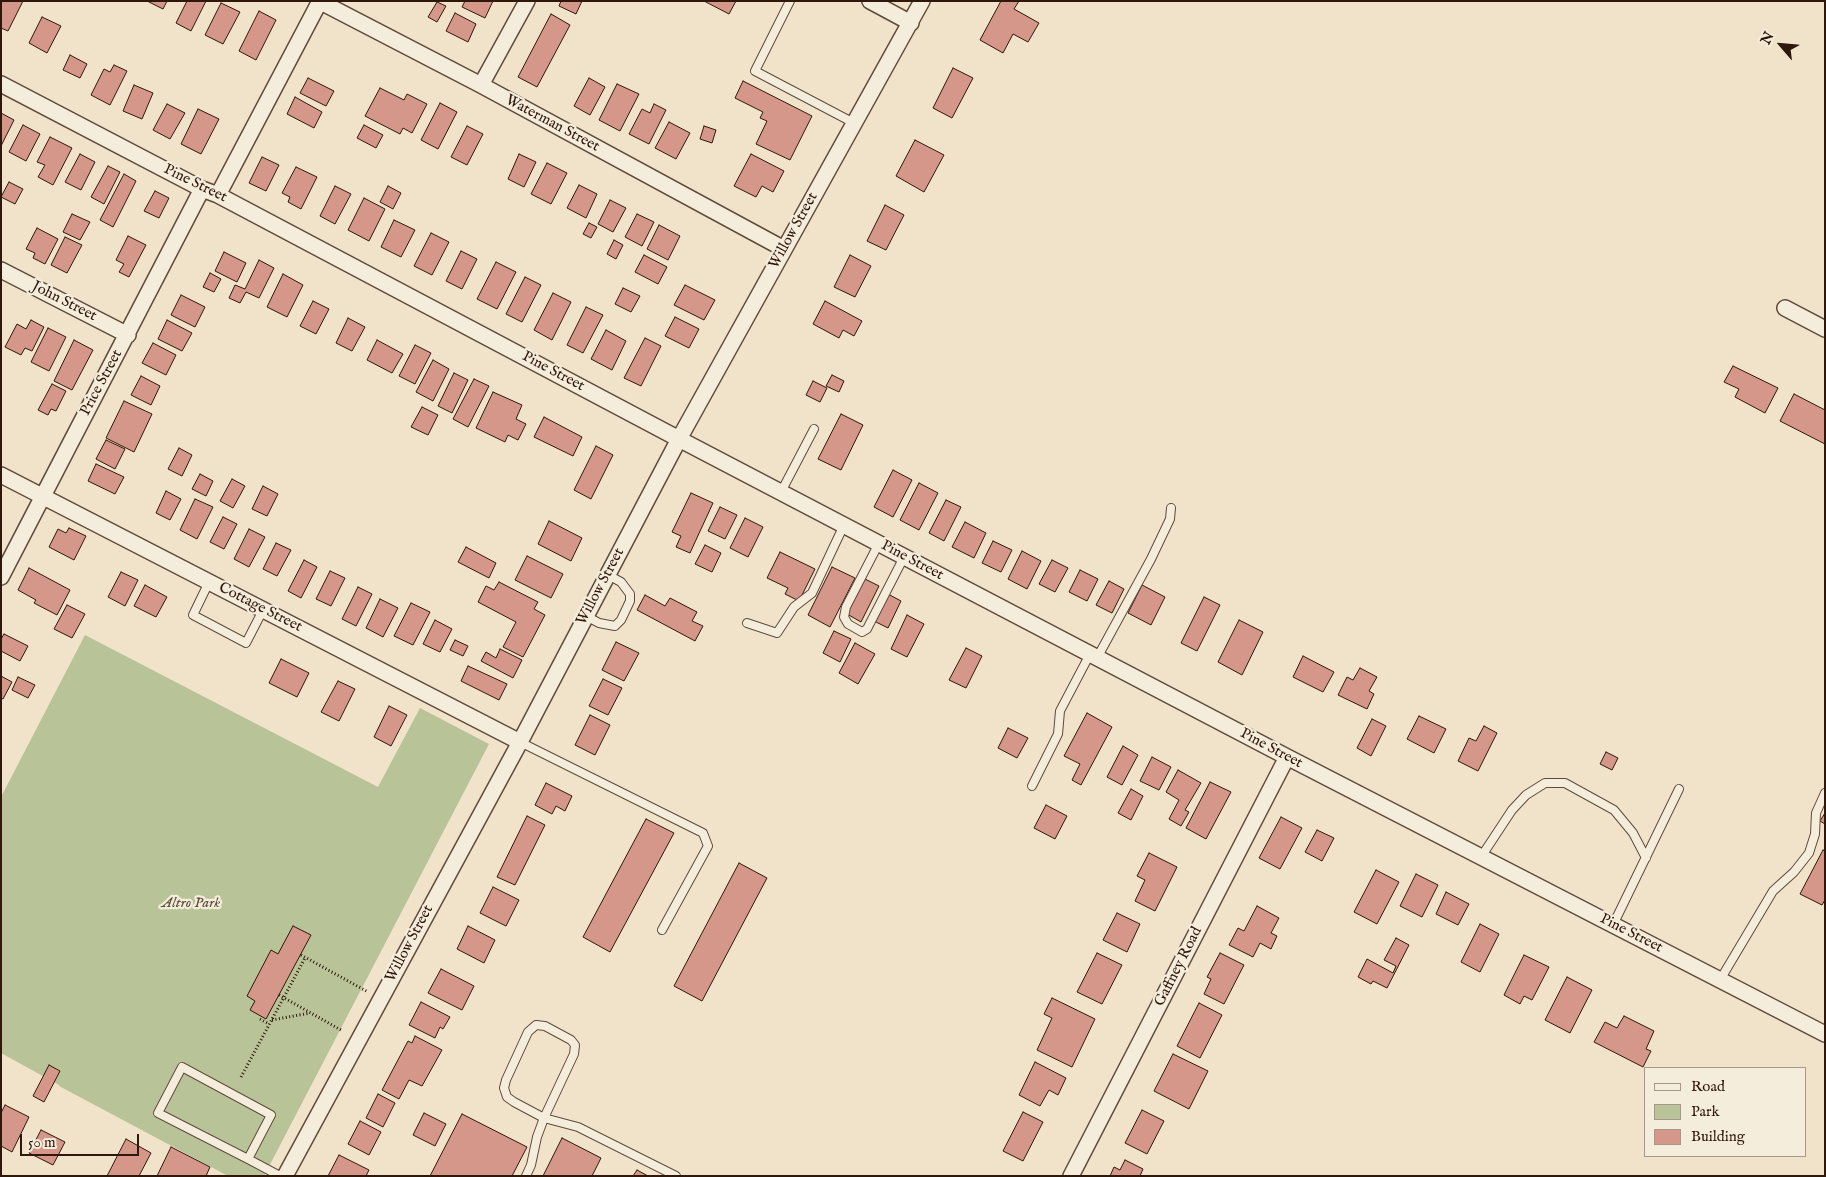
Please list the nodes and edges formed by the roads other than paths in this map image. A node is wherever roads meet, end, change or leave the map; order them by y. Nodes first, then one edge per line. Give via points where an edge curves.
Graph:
1 (319, 1) edge
2 (527, 1) edge
3 (790, 1) edge
4 (870, 1) edge
5 (922, 1) edge
6 (911, 23) junction
7 (1, 84) edge
8 (481, 85) junction
9 (854, 123) junction
10 (202, 189) junction
11 (218, 195) junction
12 (784, 249) junction
13 (1, 270) edge
14 (1785, 308) dead end
15 (1825, 329) edge
16 (128, 335) junction
17 (814, 429) dead end
18 (679, 439) junction
19 (1, 475) edge
20 (781, 492) junction
21 (43, 497) junction
22 (1171, 508) dead end
23 (844, 526) junction
24 (878, 543) junction
25 (904, 557) junction
26 (608, 575) junction
27 (1, 577) edge
28 (209, 582) junction
29 (263, 610) junction
30 (586, 616) junction
31 (746, 623) dead end
32 (1093, 656) junction
33 (520, 742) junction
34 (1287, 757) junction
35 (1032, 786) dead end
36 (1679, 789) dead end
37 (1825, 794) edge
38 (1481, 858) junction
39 (1646, 858) junction
40 (1613, 925) junction
41 (662, 930) dead end
42 (1720, 980) junction
43 (1825, 1034) edge
44 (544, 1118) junction
45 (248, 1159) junction
46 (280, 1176) edge
47 (285, 1176) edge
48 (526, 1176) edge
49 (676, 1176) edge
50 (1071, 1176) edge

1 - 8 street, Waterman Street
1 - 11 street
2 - 8 street
3 - 9 lane via 755,71
4 - 6 street
5 - 6 street, Willow Street
6 - 9 street, Willow Street
7 - 10 street, Pine Street
8 - 12 street, Waterman Street
9 - 12 street, Willow Street
10 - 11 street, Pine Street
10 - 16 street, Price Street
11 - 18 street, Pine Street
12 - 18 street, Willow Street
13 - 16 street, John Street
14 - 15 street
16 - 21 street, Price Street
17 - 20 lane
18 - 20 street, Pine Street
18 - 26 street, Willow Street
19 - 21 street, Cottage Street
20 - 23 street, Pine Street
21 - 27 street, Price Street
21 - 28 street, Cottage Street
22 - 32 lane via 1170,519 1151,559
23 - 24 street, Pine Street
23 - 31 lane via 812,593 794,607 776,633
24 - 25 street, Pine Street
24 - 25 lane via 844,617 848,624 862,632 867,630
25 - 32 street, Pine Street
26 - 30 street, Willow Street
26 - 30 lane via 621,582 630,594 621,620 615,626
28 - 29 street, Cottage Street
28 - 29 lane via 193,615 246,643
29 - 33 street, Cottage Street
30 - 33 street, Willow Street
32 - 34 street, Pine Street
32 - 35 lane via 1060,711 1058,734
33 - 41 lane via 703,833 708,846
33 - 47 street, Willow Street
34 - 38 street, Pine Street
34 - 50 street, Gaffney Road
36 - 39 lane
37 - 42 lane via 1816,813 1815,834 1809,853 1773,891
38 - 39 lane via 1512,810 1526,795 1546,783 1565,783 1614,810 1633,833
38 - 40 street, Pine Street
39 - 40 lane
40 - 42 street, Pine Street
42 - 43 street, Pine Street
44 - 44 lane via 574,1054 575,1045 545,1026 536,1025 528,1032 504,1088 507,1097
44 - 48 lane
44 - 49 lane via 578,1127
45 - 45 lane via 158,1113 182,1067 271,1115
45 - 46 lane

